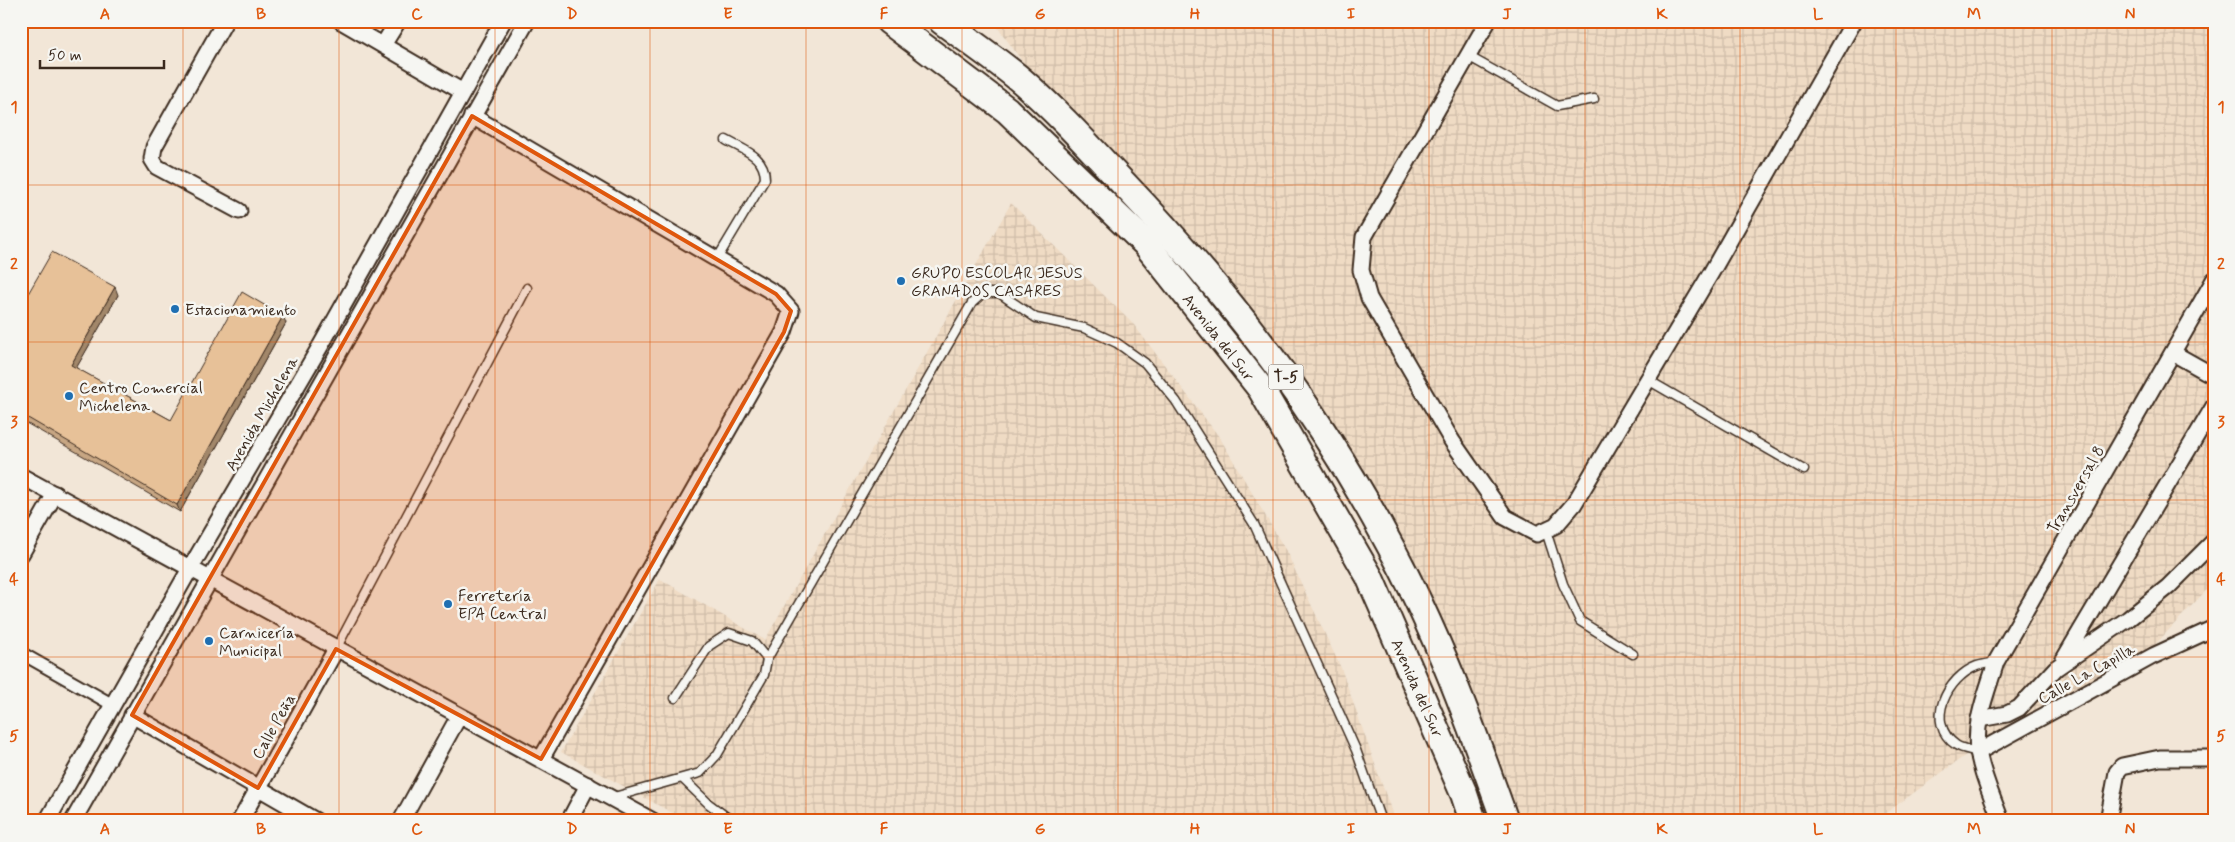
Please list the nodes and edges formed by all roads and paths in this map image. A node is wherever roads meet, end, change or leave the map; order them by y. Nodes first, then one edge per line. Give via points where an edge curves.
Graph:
1 (224, 21) edge
2 (341, 21) edge
3 (398, 21) edge
4 (503, 21) edge
5 (526, 21) edge
6 (889, 21) edge
7 (942, 21) edge
8 (1488, 21) edge
9 (1854, 21) edge
10 (383, 45) junction
11 (1468, 56) junction
12 (464, 92) junction
13 (1594, 99) dead end
14 (472, 116) junction
15 (726, 140) dead end
16 (239, 211) dead end
17 (717, 259) junction
18 (2214, 280) edge
19 (527, 288) dead end
20 (2173, 353) junction
21 (2214, 376) edge
22 (1648, 380) junction
23 (2214, 406) edge
24 (1804, 470) dead end
25 (21, 476) edge
26 (55, 494) junction
27 (1546, 531) junction
28 (2214, 541) edge
29 (21, 554) edge
30 (191, 567) junction
31 (210, 577) junction
32 (2214, 628) edge
33 (336, 649) junction
34 (21, 653) edge
35 (1633, 654) dead end
36 (767, 659) junction
37 (1996, 662) junction
38 (2062, 662) junction
39 (675, 698) dead end
40 (113, 705) junction
41 (132, 715) junction
42 (459, 716) junction
43 (1979, 719) junction
44 (1978, 752) junction
45 (2214, 758) edge
46 (541, 759) junction
47 (684, 779) junction
48 (588, 785) junction
49 (258, 788) junction
50 (612, 798) junction
51 (47, 821) edge
52 (73, 821) edge
53 (240, 821) edge
54 (316, 821) edge
55 (401, 821) edge
56 (569, 821) edge
57 (653, 821) edge
58 (732, 821) edge
59 (1380, 821) edge
60 (1473, 821) edge
61 (1504, 821) edge
62 (2001, 821) edge
63 (2108, 821) edge

1 - 16 street via 154,147 152,159 157,167
2 - 10 street
3 - 10 street
4 - 12 street, Avenida Michelena
5 - 14 street
6 - 60 highway, Avenida del Sur / T-5 via 1008,110 1146,244 1261,389 1369,576
7 - 61 highway, Avenida del Sur / T-5 via 1021,81 1067,123 1229,300 1297,392 1388,541 1450,674
8 - 11 street
9 - 22 street
10 - 12 street
11 - 13 lane via 1557,106
11 - 27 street via 1364,236 1361,270 1369,298 1403,357 1452,441 1505,517 1537,534
12 - 30 street, Avenida Michelena via 322,345
14 - 17 street
14 - 31 street
15 - 17 lane via 758,157 765,169 764,179
17 - 46 street via 776,294 791,311 784,332
18 - 20 street, Transversal 8
19 - 33 lane
20 - 21 street
20 - 37 street, Transversal 8
22 - 24 lane
22 - 27 street via 1574,504 1556,526
23 - 38 street
25 - 26 street
26 - 29 street
26 - 30 street
27 - 35 lane via 1563,584 1580,621
28 - 38 street via 2168,587 2128,619
30 - 31 street
30 - 40 street, Avenida Michelena
31 - 33 street
31 - 41 street
32 - 44 street, Calle La Capilla via 2153,656
33 - 42 street
33 - 49 street, Calle Peña
34 - 40 street
36 - 39 lane via 752,641 729,633 708,646
36 - 47 lane via 764,675 717,754 700,773
36 - 59 lane via 972,303 983,293 999,293 1036,318 1084,328 1117,343 1145,363 1176,401 1254,524 1356,750
37 - 43 street, Transversal 8
37 - 44 lane via 1976,666 1963,675 1949,687 1942,704 1940,720 1944,732 1956,745
38 - 43 street via 2013,712
40 - 51 street, Avenida Michelena
41 - 49 street
41 - 52 street
42 - 46 street
42 - 55 street
43 - 44 street, Transversal 8
44 - 62 street
45 - 63 street via 2160,758 2122,766 2117,772
46 - 48 street
47 - 50 lane
47 - 58 lane
48 - 50 street
48 - 56 street
49 - 53 street, Calle Peña
49 - 54 street
50 - 57 street

